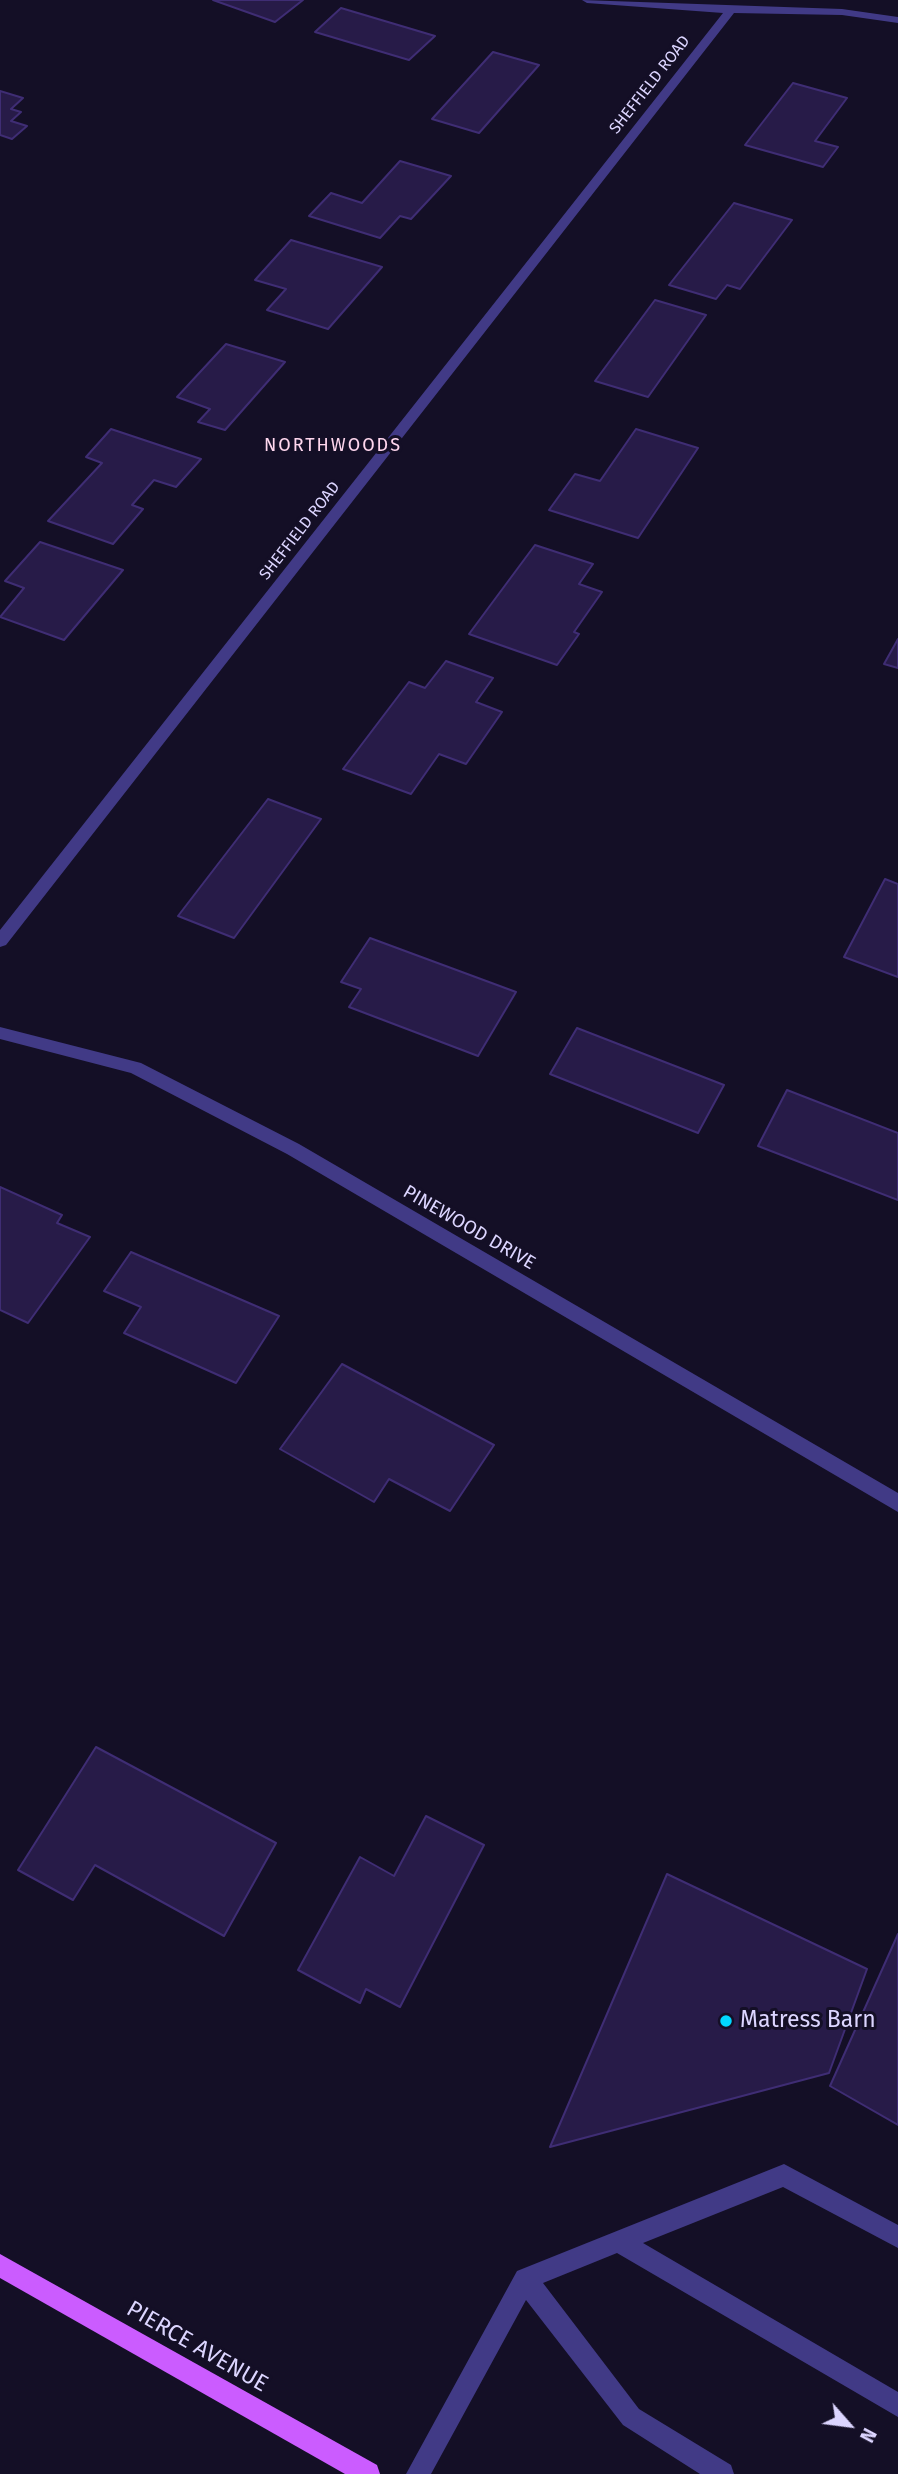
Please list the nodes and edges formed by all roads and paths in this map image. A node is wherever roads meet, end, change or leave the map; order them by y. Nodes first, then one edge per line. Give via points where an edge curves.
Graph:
1 (587, 0) edge
2 (731, 10) junction
3 (898, 20) edge
4 (0, 941) edge
5 (0, 1033) edge
6 (898, 1503) edge
7 (898, 2237) edge
8 (620, 2242) junction
9 (0, 2265) edge
10 (525, 2279) junction
11 (898, 2404) edge
12 (368, 2474) edge
13 (418, 2474) edge
14 (722, 2474) edge

1 - 2 street
2 - 3 street via 842,12
2 - 4 street, SHEFFIELD ROAD
5 - 6 street, PINEWOOD DRIVE via 135,1068 293,1149
7 - 8 street via 784,2175
8 - 10 street
8 - 11 street
9 - 12 main road, PIERCE AVENUE
10 - 13 street
10 - 14 street via 631,2417

